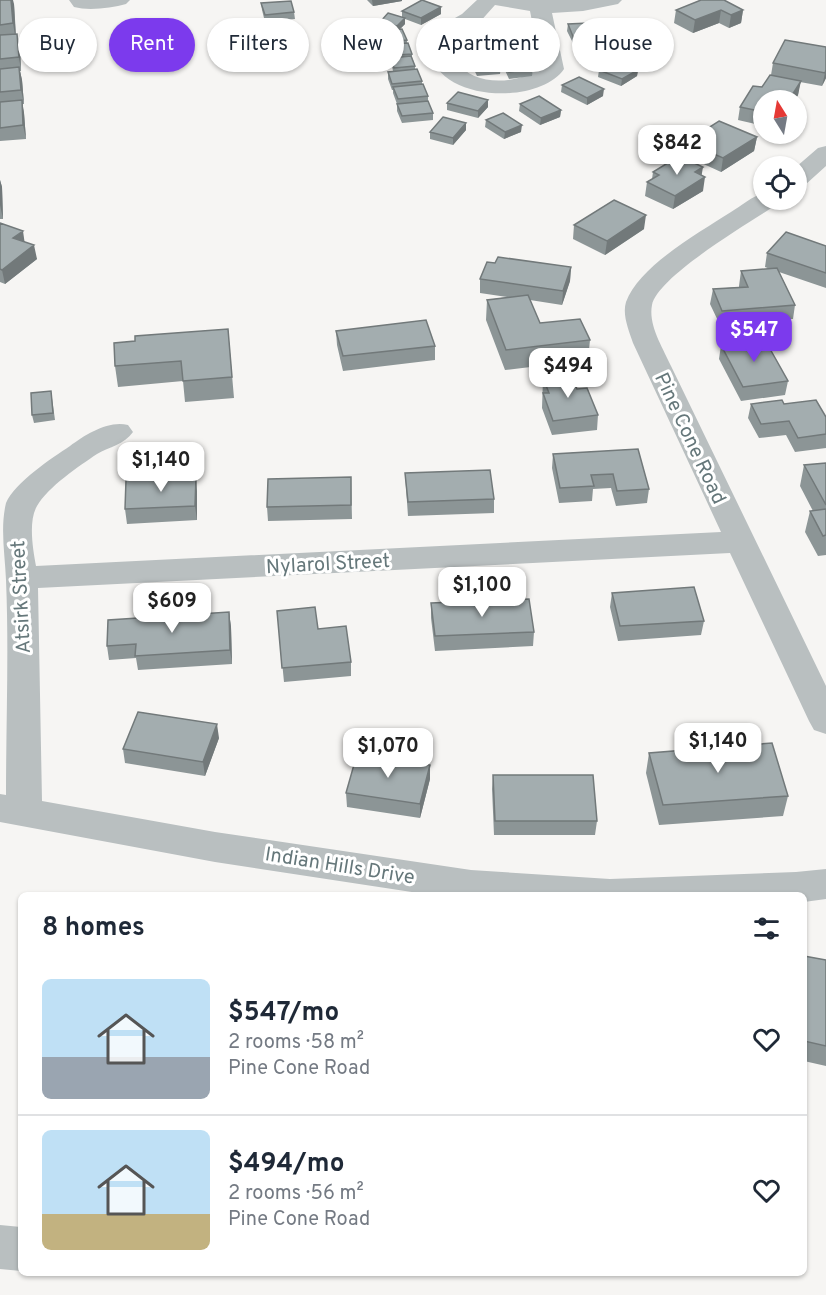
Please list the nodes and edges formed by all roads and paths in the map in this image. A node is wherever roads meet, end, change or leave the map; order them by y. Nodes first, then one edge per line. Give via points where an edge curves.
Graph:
1 (80, 0) edge
2 (119, 0) edge
3 (489, 0) edge
4 (498, 0) edge
5 (611, 0) edge
6 (540, 6) junction
7 (826, 153) edge
8 (807, 170) edge
9 (753, 209) edge
10 (118, 432) dead end
11 (741, 542) junction
12 (22, 578) junction
13 (826, 721) edge
14 (12, 810) edge
15 (826, 884) edge
16 (568, 892) edge
17 (690, 892) edge
18 (0, 1247) edge
19 (18, 1249) edge

1 - 2 street
3 - 6 street via 470,20 440,36 439,45 445,64 456,75 486,87 535,81 553,69
4 - 6 street
5 - 6 street via 566,8
7 - 8 street
9 - 11 street, Pine Cone Road via 657,276 639,301 639,320 657,366
10 - 12 street, Atsirk Street via 88,447 47,477 21,504 16,540
11 - 12 street, Nylarol Street
11 - 13 street, Pine Cone Road
12 - 14 street, Atsirk Street
14 - 16 street, Indian Hills Drive via 215,847 471,885
15 - 17 street, Indian Hills Drive
18 - 19 street

